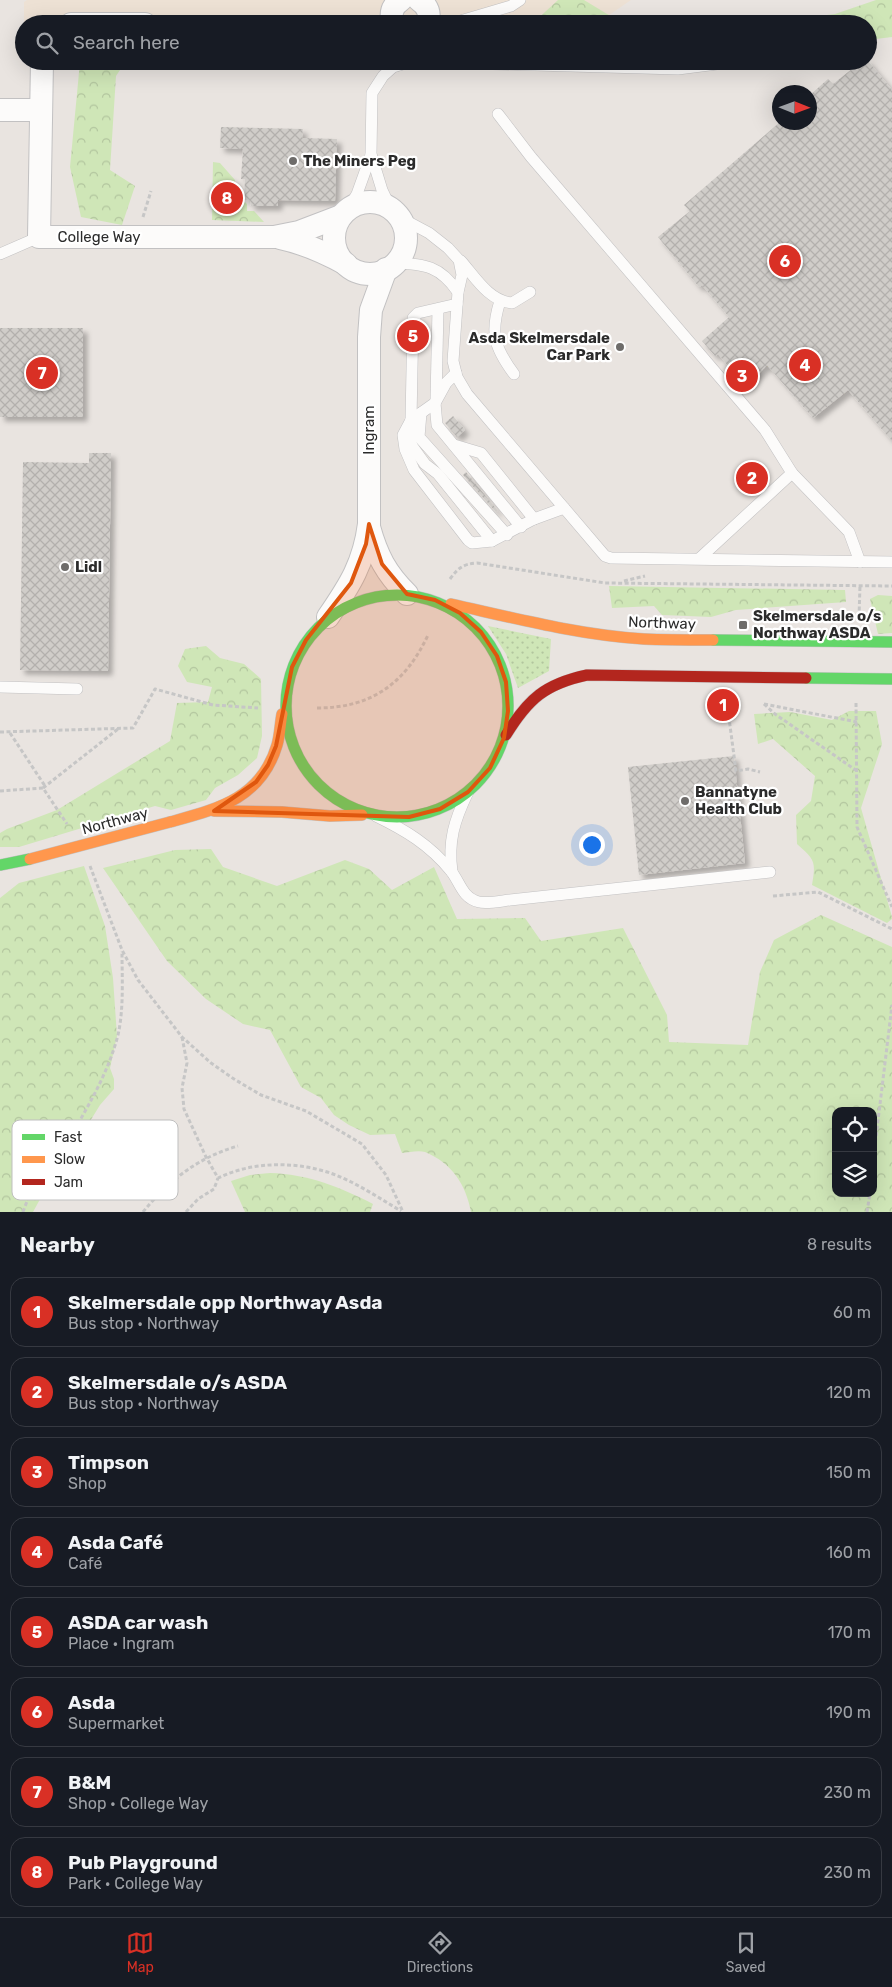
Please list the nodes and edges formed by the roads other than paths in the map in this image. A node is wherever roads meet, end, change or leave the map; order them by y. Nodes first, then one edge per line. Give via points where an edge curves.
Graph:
1 (520, 0) edge
2 (481, 15) edge
3 (42, 70) edge
4 (390, 70) edge
5 (0, 110) edge
6 (41, 110) junction
7 (498, 114) dead end
8 (371, 154) junction
9 (344, 212) junction
10 (395, 213) junction
11 (39, 237) junction
12 (274, 237) junction
13 (0, 254) edge
14 (459, 260) junction
15 (391, 266) junction
16 (350, 267) junction
17 (530, 292) dead end
18 (457, 298) junction
19 (500, 301) junction
20 (438, 308) junction
21 (369, 337) junction
22 (456, 373) junction
23 (514, 374) dead end
24 (435, 402) junction
25 (421, 413) junction
26 (412, 420) junction
27 (454, 445) junction
28 (792, 473) junction
29 (564, 508) junction
30 (534, 519) junction
31 (368, 524) junction
32 (521, 527) junction
33 (507, 535) junction
34 (492, 541) junction
35 (700, 558) junction
36 (860, 562) junction
37 (892, 562) edge
38 (407, 594) junction
39 (435, 600) junction
40 (328, 617) junction
41 (892, 642) edge
42 (892, 678) edge
43 (0, 687) edge
44 (77, 688) dead end
45 (285, 698) junction
46 (504, 738) junction
47 (468, 792) junction
48 (214, 811) junction
49 (372, 815) junction
50 (27, 860) junction
51 (0, 865) edge
52 (452, 872) junction
53 (770, 872) dead end
54 (0, 876) edge

1 - 2 lane
3 - 6 street, College Way
4 - 8 lane via 372,94
5 - 6 street
6 - 11 street, College Way
7 - 28 lane via 765,430
8 - 9 lane via 357,194
8 - 10 lane via 382,190
9 - 10 street via 358,203 369,202 380,203
9 - 12 street, College Way via 323,225
9 - 16 street via 335,226 334,238 339,256
10 - 14 lane via 429,233
10 - 15 street via 404,227 405,245
11 - 12 street, College Way
11 - 13 lane
12 - 16 street, College Way via 322,250
14 - 18 lane via 462,275
14 - 19 lane
15 - 16 street via 375,273 364,273
15 - 18 lane via 421,264 436,270 449,279
15 - 21 street, Ingram via 371,310
16 - 21 street, Ingram via 364,296
17 - 19 lane via 512,303
18 - 20 lane
18 - 22 lane via 453,360
19 - 23 lane via 494,319 494,334 505,362
20 - 24 lane
20 - 26 lane via 418,313 413,318
21 - 31 street, Ingram
22 - 24 lane
22 - 29 lane via 467,394
24 - 25 lane
24 - 27 lane via 437,425
25 - 26 lane
25 - 33 lane via 419,437
26 - 34 lane via 412,446
26 - 34 lane via 403,435 404,449 414,470 468,540 472,543
27 - 30 lane via 481,453
27 - 32 lane
28 - 35 lane
28 - 36 lane via 848,532
29 - 30 lane
29 - 35 lane via 608,558
30 - 32 lane
31 - 38 street, Ingram via 382,564
31 - 40 street, Ingram via 360,564
32 - 33 lane
33 - 34 lane
35 - 36 lane
36 - 37 lane
38 - 39 street, Northway
38 - 40 street, Northway via 380,595 352,603
39 - 41 street, Northway via 599,634 643,639
39 - 46 street via 460,613 481,632 497,656 506,682 508,701
40 - 45 street, Northway via 306,640 295,660
42 - 46 street via 569,678 538,693 520,710
43 - 44 lane
45 - 48 street, Northway via 276,746 268,765 256,782
45 - 49 street via 289,736 306,771 334,798
46 - 47 street, Northway via 490,768
47 - 49 street, Northway via 440,809 409,817
47 - 52 lane via 452,832
48 - 49 street, Northway
48 - 50 street, Northway, bridge
49 - 52 lane via 420,840
50 - 51 street, Northway
50 - 54 street, Northway
52 - 53 lane via 464,894 479,902

